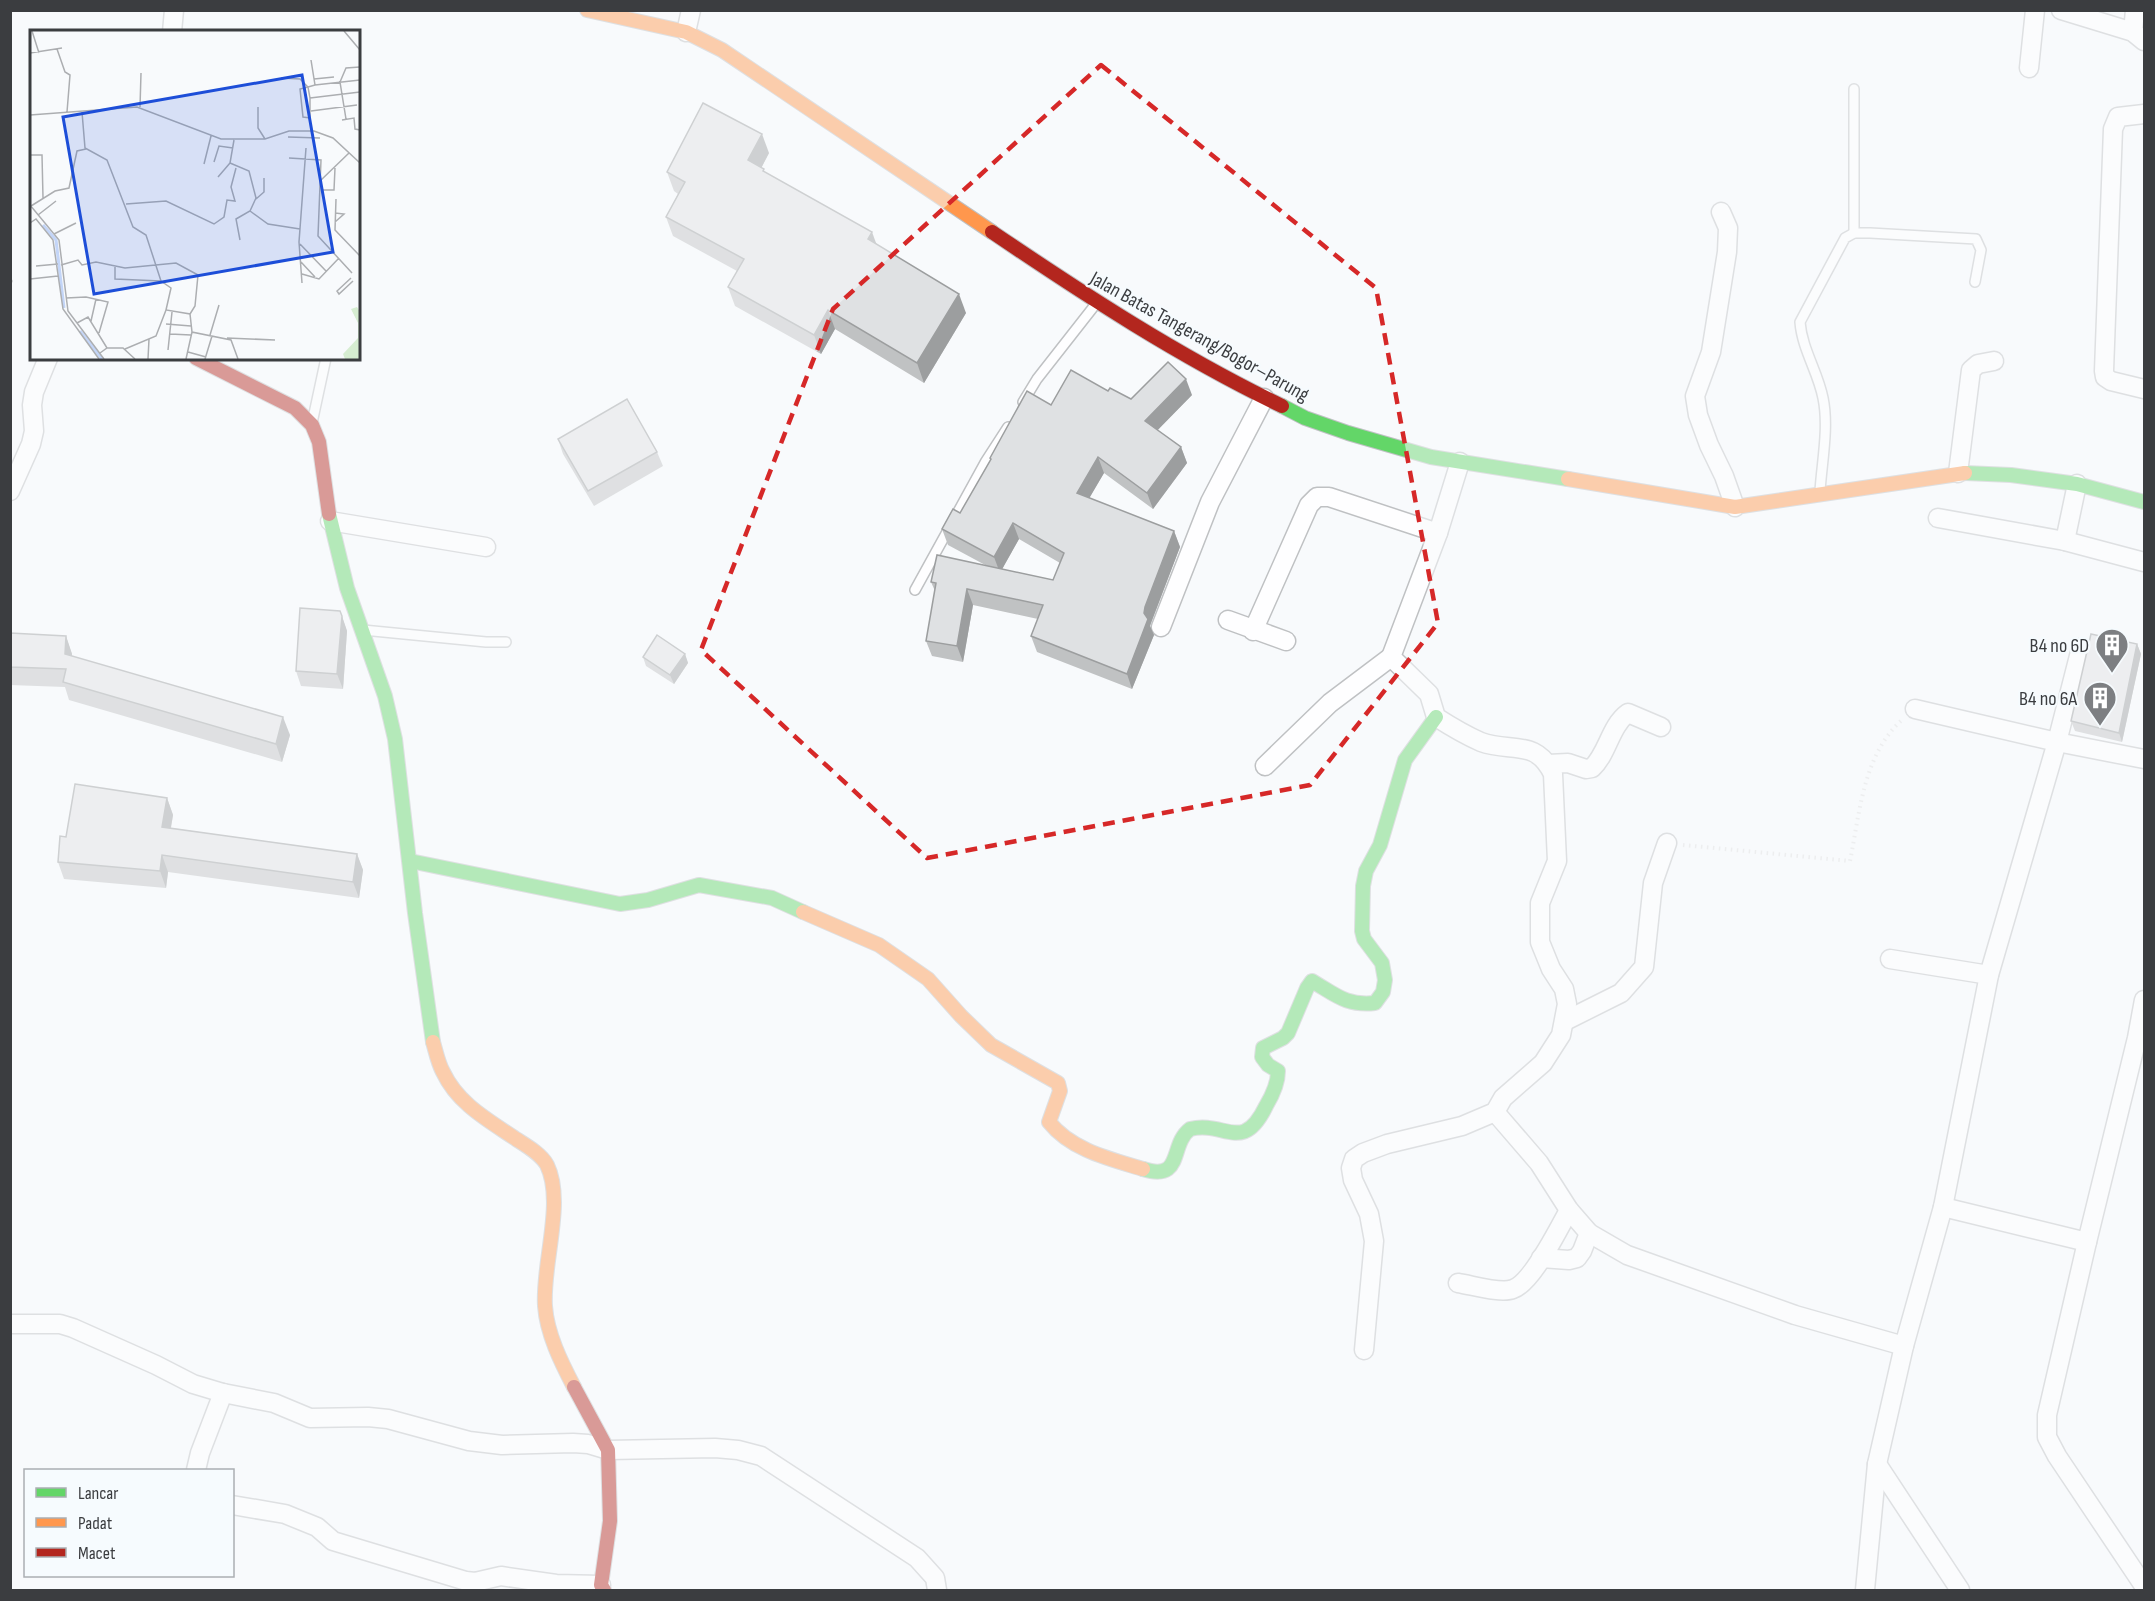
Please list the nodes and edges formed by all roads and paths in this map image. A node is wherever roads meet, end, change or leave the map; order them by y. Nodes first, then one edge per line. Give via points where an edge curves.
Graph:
1 (174, 10) edge
2 (587, 10) edge
3 (691, 10) edge
4 (2035, 10) edge
5 (2061, 10) edge
6 (2135, 10) edge
7 (172, 30) edge
8 (686, 32) junction
9 (2139, 36) edge
10 (2029, 68) dead end
11 (1854, 88) dead end
12 (2145, 114) edge
13 (1721, 212) dead end
14 (1854, 233) junction
15 (1975, 282) dead end
16 (1097, 303) junction
17 (47, 360) edge
18 (200, 360) edge
19 (326, 360) edge
20 (1994, 361) dead end
21 (2145, 389) edge
22 (1264, 398) junction
23 (1020, 407) edge
24 (1015, 416) edge
25 (312, 425) junction
26 (1460, 462) junction
27 (1958, 473) junction
28 (2077, 484) junction
29 (10, 491) edge
30 (1820, 493) junction
31 (2145, 502) edge
32 (1735, 507) junction
33 (1938, 518) dead end
34 (330, 521) junction
35 (1438, 533) junction
36 (2065, 541) junction
37 (486, 547) dead end
38 (2145, 562) edge
39 (915, 590) dead end
40 (1228, 620) dead end
41 (1161, 627) dead end
42 (361, 630) junction
43 (1253, 631) junction
44 (1286, 641) dead end
45 (506, 642) dead end
46 (2081, 648) dead end
47 (1391, 657) junction
48 (1915, 709) joint
49 (1436, 717) junction
50 (1660, 727) dead end
51 (2057, 742) junction
52 (2145, 759) edge
53 (1548, 764) junction
54 (1265, 766) dead end
55 (1667, 843) joint
56 (410, 861) junction
57 (1890, 958) dead end
58 (1989, 975) junction
59 (2145, 1000) edge
60 (1565, 1021) junction
61 (2141, 1039) edge
62 (1495, 1112) junction
63 (1943, 1207) junction
64 (1569, 1210) junction
65 (1589, 1233) junction
66 (2087, 1242) junction
67 (1541, 1258) junction
68 (1458, 1283) dead end
69 (10, 1324) edge
70 (1904, 1346) junction
71 (1364, 1350) dead end
72 (223, 1393) junction
73 (608, 1450) junction
74 (1877, 1464) junction
75 (196, 1469) edge
76 (234, 1505) edge
77 (2145, 1586) edge
78 (602, 1588) edge
79 (937, 1590) edge
80 (1865, 1590) edge
81 (1960, 1590) edge

1 - 7 street
2 - 8 street, Jalan Batas Tangerang/Bogor–Parung
3 - 8 street
4 - 10 street
5 - 9 street
6 - 9 street
8 - 16 street, Jalan Batas Tangerang/Bogor–Parung via 722,50
11 - 14 lane
12 - 21 street via 2118,117 2113,129 2104,371 2111,381
13 - 32 street via 1728,228 1727,252 1711,352 1695,396 1698,415
14 - 15 lane via 1976,239 1982,250
14 - 30 lane via 1839,247 1800,322 1825,412
16 - 22 street, Jalan Batas Tangerang/Bogor–Parung
16 - 23 lane
17 - 29 street via 33,392 31,444
18 - 25 street via 295,408
19 - 25 lane
20 - 27 street via 1978,364 1971,370
22 - 26 street, Jalan Batas Tangerang/Bogor–Parung via 1305,418 1431,458
22 - 41 street via 1210,502
24 - 39 lane
25 - 34 street via 319,442
26 - 32 street, Jalan Batas Tangerang/Bogor–Parung
26 - 35 street
27 - 28 street, Jalan Batas Tangerang/Bogor–Parung
27 - 30 street, Jalan Batas Tangerang/Bogor–Parung
28 - 31 street, Jalan Batas Tangerang/Bogor–Parung
28 - 36 street
30 - 32 street, Jalan Batas Tangerang/Bogor–Parung
33 - 36 street
34 - 37 street
34 - 42 street
35 - 43 street via 1329,497 1317,497 1309,505
35 - 47 street
36 - 38 street
40 - 43 street
42 - 45 lane
42 - 56 street via 386,696
43 - 44 street
46 - 51 street
47 - 49 street via 1429,694
47 - 54 street via 1330,703
48 - 51 street
48 - 55 path via 1882,744 1870,769 1850,861
49 - 53 street via 1483,742 1530,750
49 - 56 street via 1405,760 1383,837 1365,871 1362,931 1385,970 1380,998 1370,1005 1353,1004 1312,981 1288,1034 1263,1048 1262,1057 1278,1071 1278,1078 1258,1121 1248,1132 1199,1127 1189,1130 1179,1146 1177,1160 1167,1171 1156,1173 1063,1138 1049,1122 1058,1083 991,1045 928,979 879,945 772,898 699,885 620,904
50 - 53 street via 1628,712 1592,768
51 - 52 street
51 - 58 street
53 - 60 street via 1554,789 1557,861 1540,903 1540,942 1564,989
55 - 60 street via 1653,883 1644,967 1621,993
56 - 73 street via 432,1037 442,1071 456,1094 477,1113 534,1150 546,1163 554,1202 545,1280 551,1335
57 - 58 street
58 - 63 street
59 - 61 street
60 - 62 street via 1543,1063 1503,1098
61 - 66 street
62 - 64 street via 1539,1162
62 - 71 street via 1462,1126 1387,1144 1354,1159 1353,1179 1374,1241
63 - 66 street
63 - 70 street
64 - 65 street
64 - 67 street
65 - 67 street via 1577,1258
65 - 70 street via 1627,1256 1684,1277 1795,1315
66 - 77 street via 2047,1415 2048,1437
67 - 68 street via 1521,1285 1512,1290
69 - 72 street via 60,1324 73,1328 193,1384
70 - 74 street
72 - 73 street via 274,1403 310,1418 388,1419 468,1441 502,1445 580,1444
72 - 75 street
73 - 78 street via 610,1521
73 - 79 street via 715,1448 760,1456 917,1558 935,1578
74 - 80 street
74 - 81 street
76 - 78 street via 285,1514 317,1527 333,1541 466,1581 501,1576

